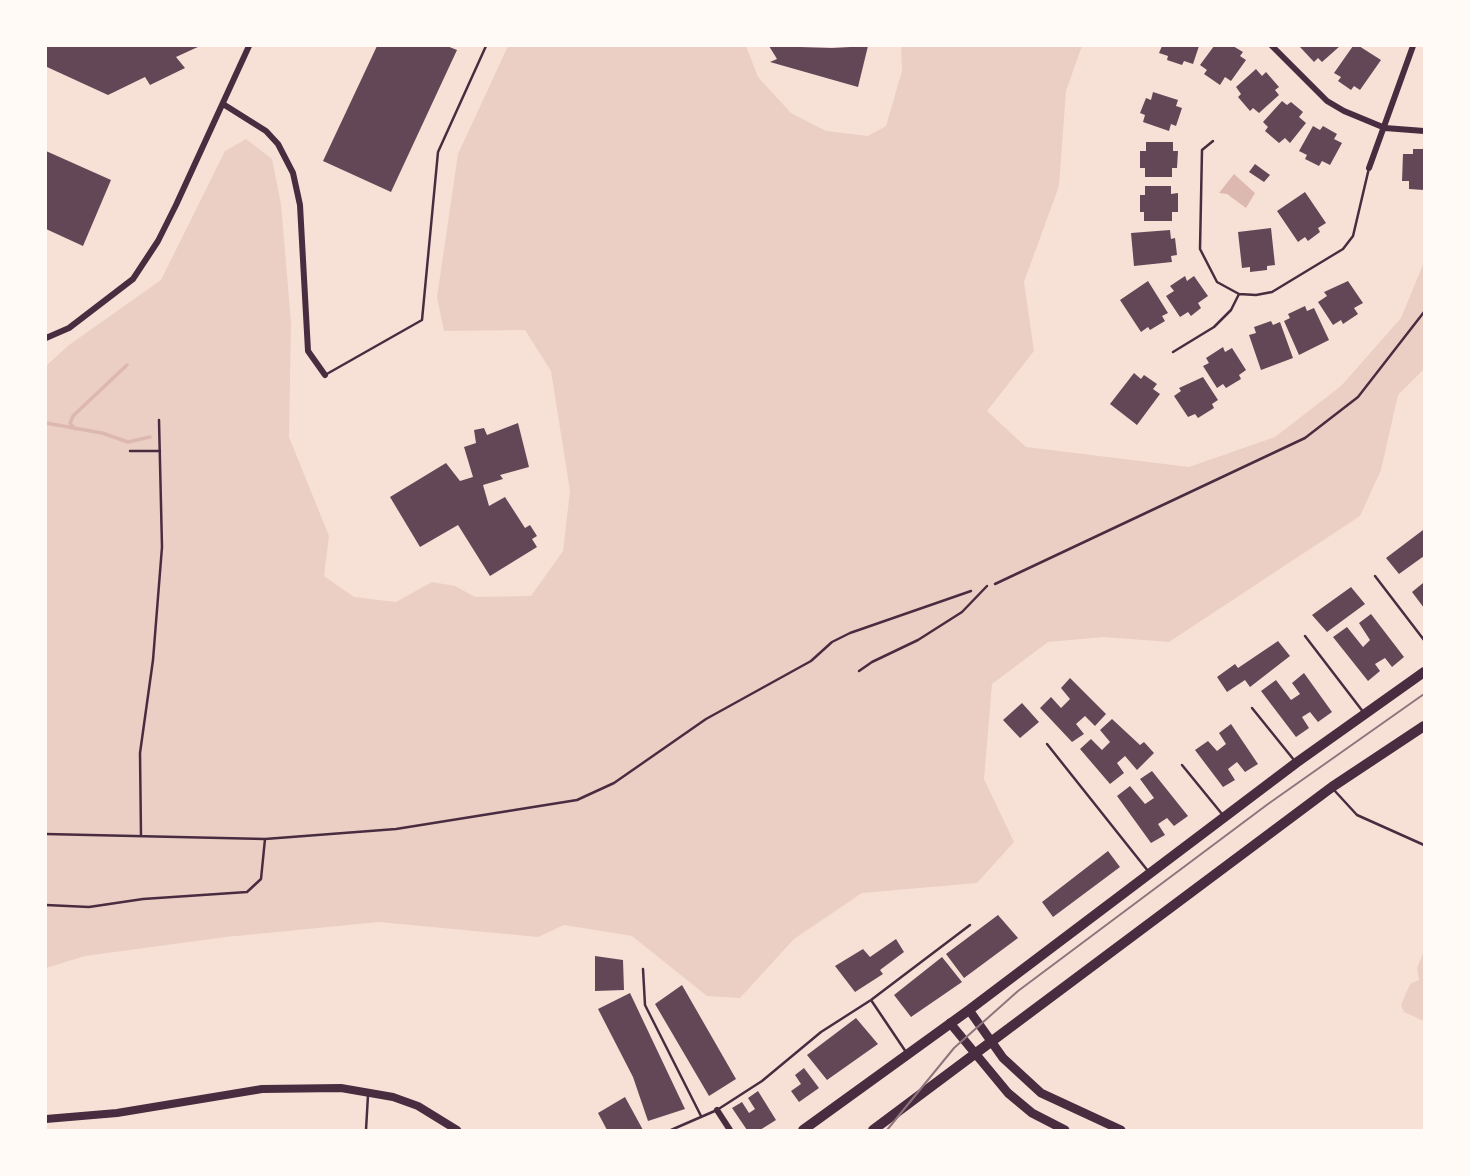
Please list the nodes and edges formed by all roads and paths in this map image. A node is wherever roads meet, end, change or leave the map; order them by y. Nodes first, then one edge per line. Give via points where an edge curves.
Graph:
1 (249, 46) edge
2 (486, 46) edge
3 (1272, 46) edge
4 (1413, 46) edge
5 (223, 104) junction
6 (1385, 128) junction
7 (1424, 131) edge
8 (1213, 141) dead end
9 (1369, 168) joint
10 (1239, 294) junction
11 (1424, 312) edge
12 (46, 338) edge
13 (1173, 352) dead end
14 (325, 375) joint
15 (159, 420) dead end
16 (130, 451) dead end
17 (160, 451) junction
18 (1375, 576) dead end
19 (987, 586) junction
20 (1305, 636) dead end
21 (1424, 640) edge
22 (859, 671) dead end
23 (1424, 672) edge
24 (1252, 708) dead end
25 (1364, 713) junction
26 (1424, 726) edge
27 (1048, 744) dead end
28 (1296, 763) junction
29 (1182, 765) dead end
30 (1332, 788) junction
31 (1224, 817) junction
32 (46, 834) edge
33 (141, 836) junction
34 (265, 839) junction
35 (1424, 845) edge
36 (1151, 874) junction
37 (46, 905) edge
38 (970, 925) dead end
39 (643, 969) dead end
40 (871, 1000) junction
41 (969, 1010) junction
42 (950, 1023) junction
43 (992, 1041) junction
44 (908, 1055) junction
45 (974, 1055) junction
46 (369, 1091) junction
47 (717, 1110) junction
48 (702, 1116) junction
49 (46, 1119) edge
50 (366, 1130) edge
51 (457, 1130) edge
52 (671, 1130) edge
53 (730, 1130) edge
54 (803, 1130) edge
55 (873, 1130) edge
56 (1065, 1130) edge
57 (1121, 1130) edge

1 - 5 street
2 - 14 lane via 438,152 422,320
3 - 6 street via 1327,101
4 - 6 street
5 - 12 street via 158,241 133,279 69,328
5 - 14 street via 266,131 293,173 300,205 308,351
6 - 7 street
6 - 9 street
8 - 10 lane via 1202,150 1200,249 1217,282
9 - 10 lane via 1353,236 1343,249 1272,292
10 - 13 lane via 1214,327
11 - 19 path via 1358,397 1305,438
15 - 17 path
16 - 17 path
17 - 33 path via 162,547 140,753
18 - 21 lane
19 - 22 lane via 962,612
19 - 34 path via 832,642 811,662 706,719 614,783 577,800 396,829
20 - 25 lane
23 - 25 main road
24 - 28 lane
25 - 28 main road
26 - 30 main road
27 - 36 lane
28 - 31 main road
29 - 31 lane
30 - 35 lane via 1357,815
30 - 43 main road
31 - 36 main road
32 - 33 path
33 - 34 path
34 - 37 path via 261,878 247,892 143,898 89,907
36 - 41 main road
38 - 40 lane
39 - 48 lane via 645,1005
40 - 44 lane
40 - 47 lane
41 - 42 main road
41 - 43 main road
42 - 44 main road
42 - 45 main road
43 - 45 main road
43 - 57 main road via 1003,1058 1041,1093
44 - 54 main road
45 - 55 main road
45 - 56 main road via 1008,1094
46 - 49 street via 262,1089 117,1113
46 - 50 lane
46 - 51 street via 418,1106
47 - 48 lane
47 - 53 street
48 - 52 lane

